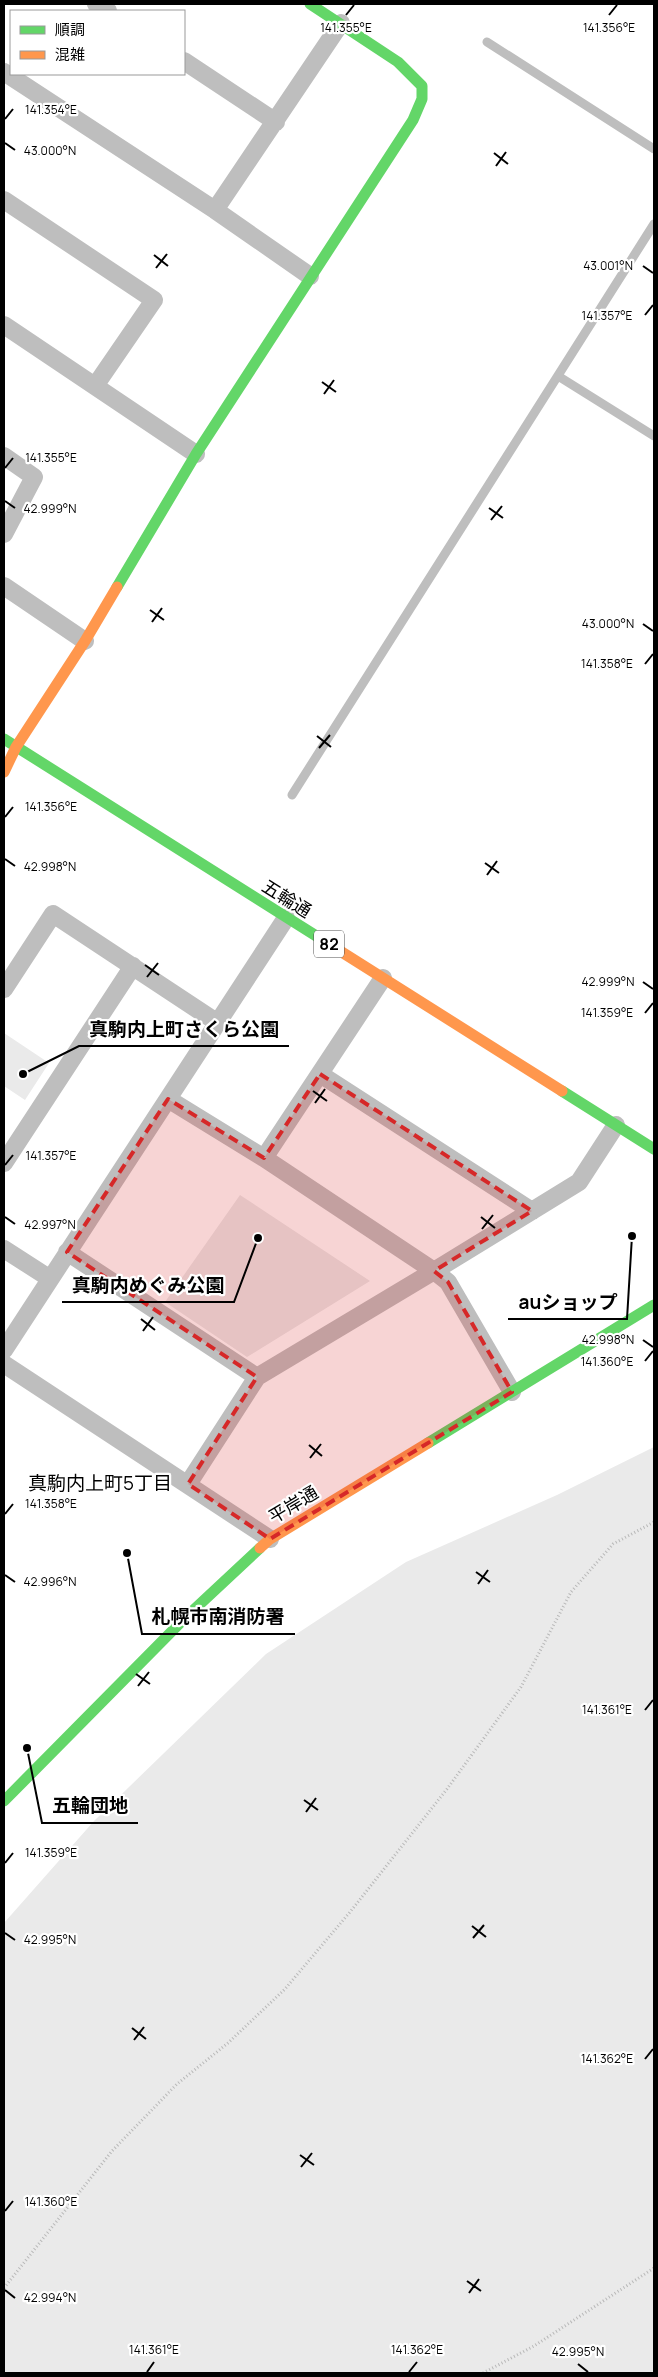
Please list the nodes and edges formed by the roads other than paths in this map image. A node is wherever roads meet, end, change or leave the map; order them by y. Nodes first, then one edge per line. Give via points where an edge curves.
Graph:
1 (310, 4) edge
2 (340, 24) junction
3 (487, 42) dead end
4 (185, 62) edge
5 (4, 72) edge
6 (276, 122) junction
7 (654, 150) edge
8 (4, 200) edge
9 (214, 210) junction
10 (654, 224) edge
11 (310, 276) junction
12 (4, 325) edge
13 (558, 376) junction
14 (95, 386) junction
15 (654, 436) edge
16 (196, 454) junction
17 (4, 456) edge
18 (4, 534) edge
19 (4, 586) edge
20 (86, 641) junction
21 (4, 739) edge
22 (16, 747) junction
23 (4, 772) edge
24 (292, 795) dead end
25 (286, 918) junction
26 (133, 966) junction
27 (383, 978) junction
28 (4, 989) edge
29 (218, 1023) junction
30 (320, 1074) junction
31 (168, 1099) junction
32 (616, 1125) junction
33 (654, 1149) edge
34 (264, 1158) junction
35 (4, 1163) edge
36 (532, 1212) junction
37 (4, 1249) edge
38 (67, 1252) junction
39 (434, 1271) junction
40 (49, 1278) junction
41 (654, 1305) edge
42 (4, 1350) edge
43 (4, 1364) edge
44 (256, 1377) junction
45 (512, 1392) junction
46 (188, 1484) junction
47 (270, 1539) junction
48 (4, 1801) edge

1 - 2 street
2 - 6 street
2 - 11 street via 398,62 422,86 422,99 413,120
3 - 7 lane
4 - 6 street
5 - 9 street
6 - 9 street
8 - 14 street via 154,300
9 - 11 street
10 - 13 lane
11 - 16 street
12 - 14 street
13 - 15 lane
13 - 24 lane
14 - 16 street
16 - 20 street
17 - 18 street via 34,477
19 - 20 street
20 - 22 street
21 - 22 street, 五輪通 / 82
22 - 23 street
22 - 25 street, 五輪通 / 82
25 - 27 street, 五輪通 / 82
25 - 29 street
26 - 28 street via 53,914
26 - 29 street
26 - 35 street
27 - 30 street
27 - 32 street, 五輪通 / 82
29 - 31 street
30 - 34 street
30 - 36 street
31 - 34 street
31 - 38 street
32 - 33 street, 五輪通 / 82
32 - 36 street via 579,1182
34 - 39 street
36 - 39 street
37 - 40 street
38 - 40 street
38 - 44 street
39 - 44 street
39 - 45 street via 448,1282
40 - 42 street
41 - 45 street, 平岸通
43 - 46 street
44 - 46 street
45 - 47 street, 平岸通
46 - 47 street
47 - 48 street, 平岸通 via 185,1618

